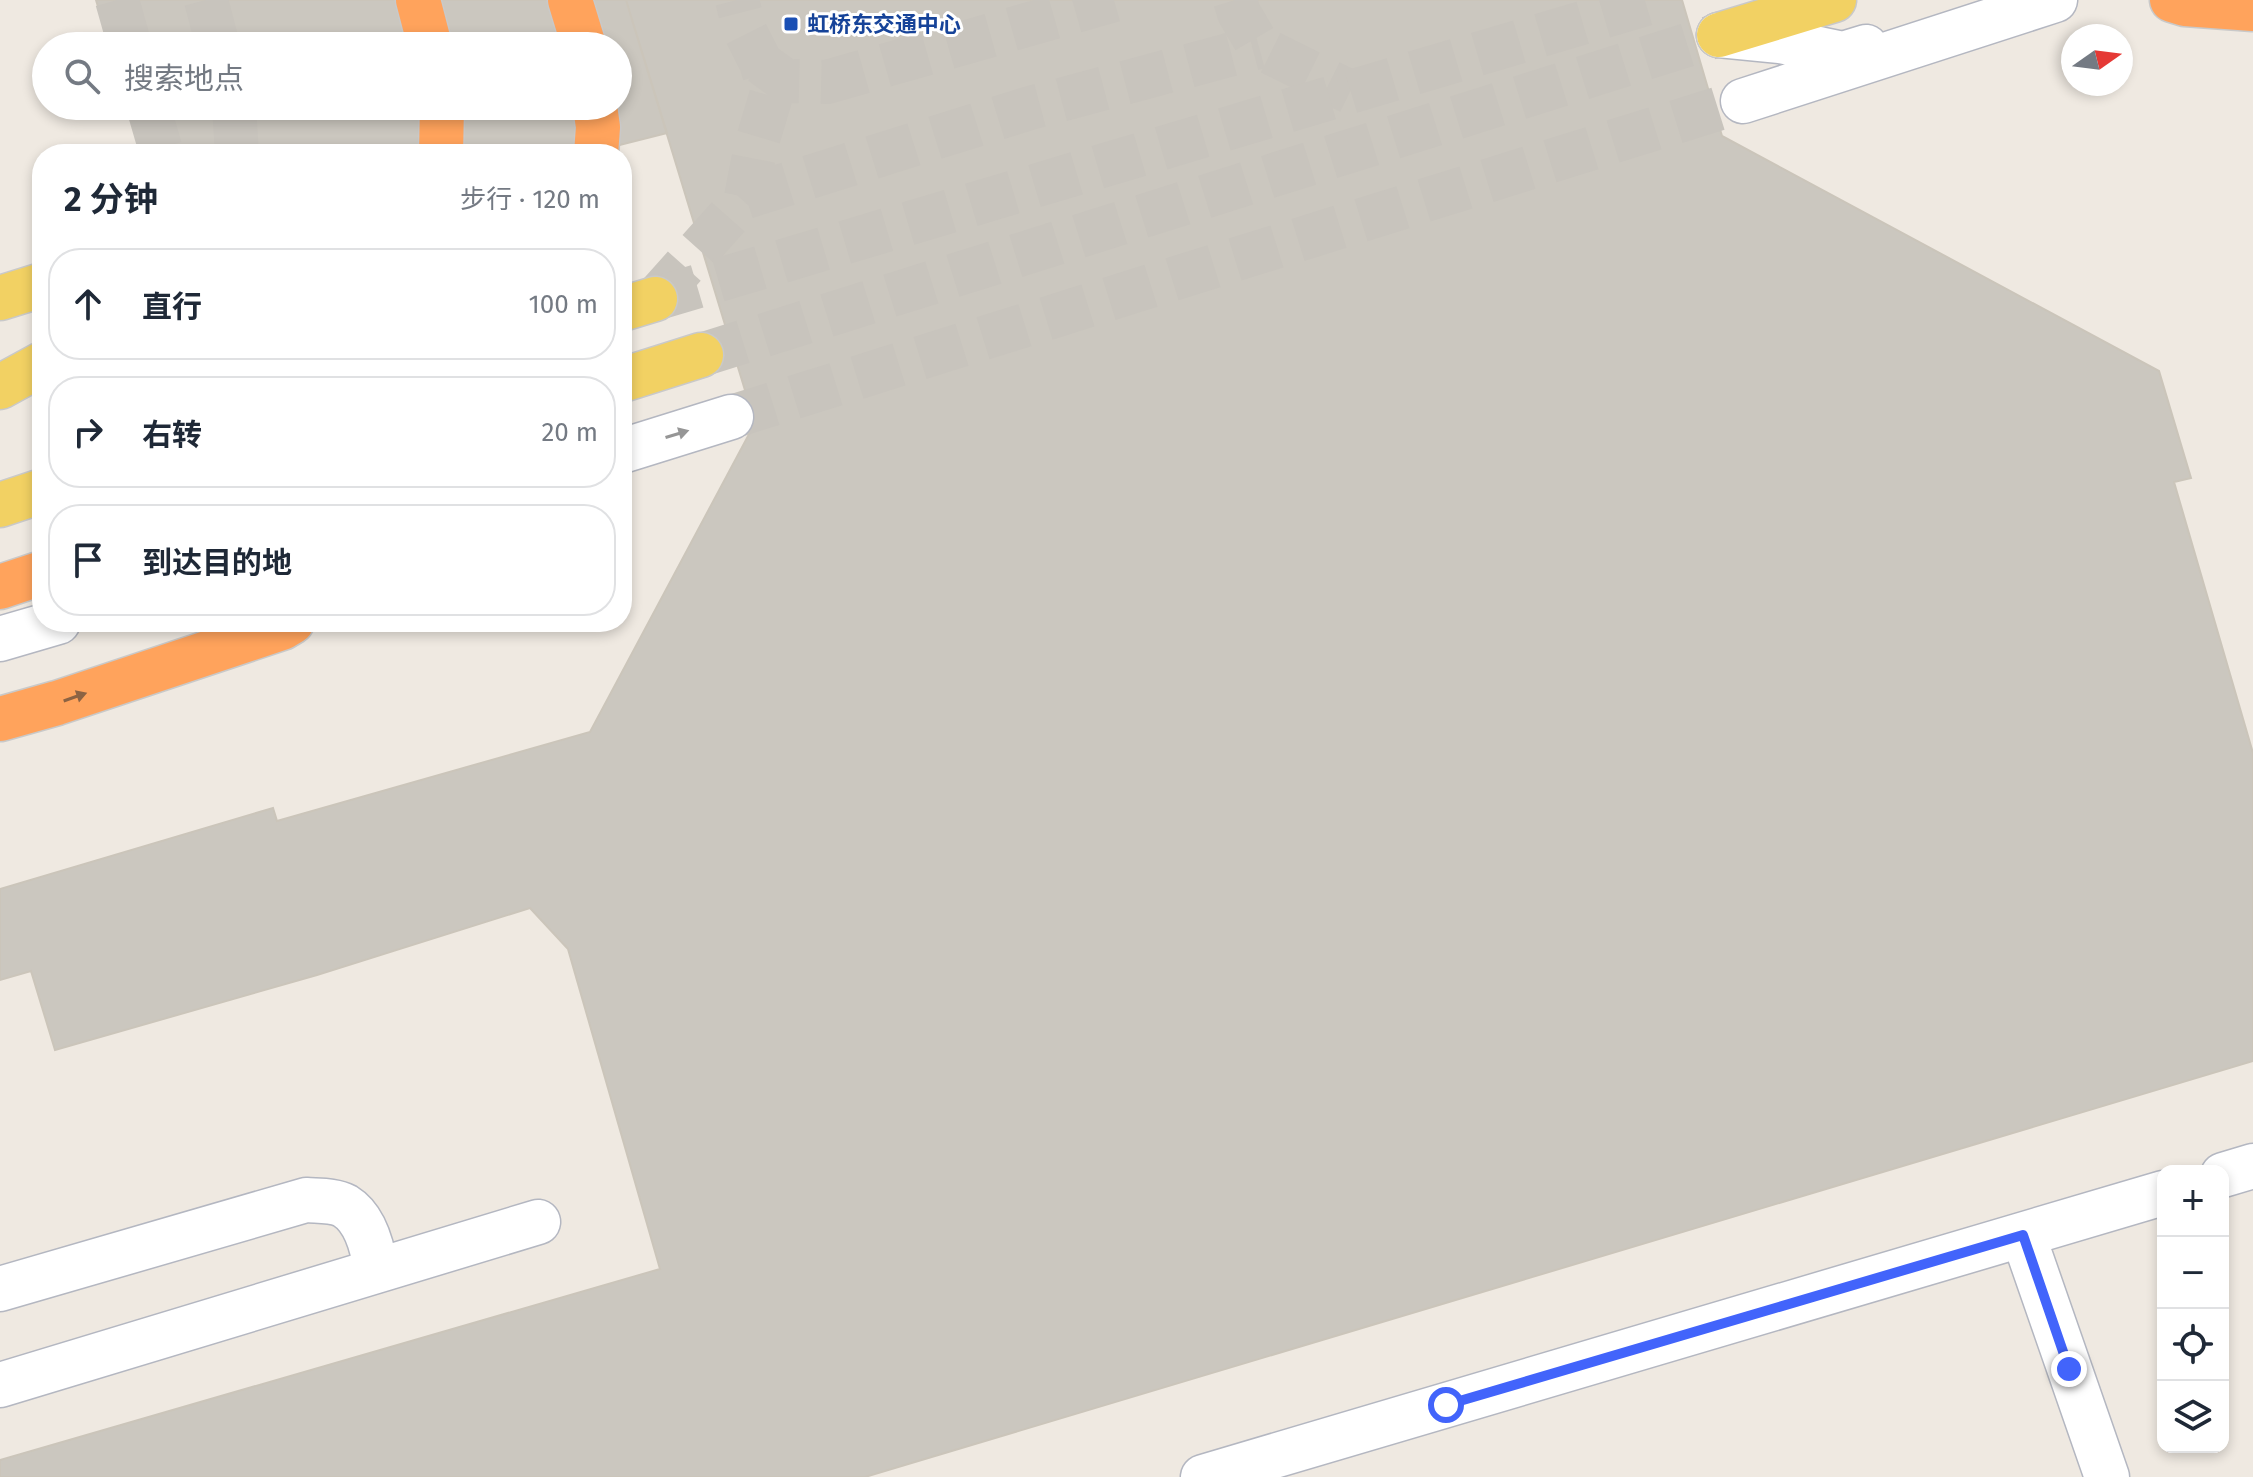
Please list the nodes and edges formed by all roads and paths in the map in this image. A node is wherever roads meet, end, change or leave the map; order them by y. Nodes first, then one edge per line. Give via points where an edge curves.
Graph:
1 (418, 0) edge
2 (570, 0) edge
3 (1834, 0) edge
4 (2011, 0) edge
5 (2055, 0) edge
6 (2172, 0) edge
7 (2253, 9) edge
8 (426, 32) edge
9 (580, 32) edge
10 (1719, 35) joint
11 (1743, 101) tunnel mouth
12 (442, 120) edge
13 (597, 120) edge
14 (441, 144) edge
15 (597, 144) edge
16 (32, 288) edge
17 (0, 298) edge
18 (701, 355) tunnel mouth
19 (32, 369) edge
20 (632, 377) edge
21 (0, 387) edge
22 (731, 417) tunnel mouth
23 (632, 448) edge
24 (32, 494) edge
25 (0, 505) edge
26 (32, 559) edge
27 (0, 568) edge
28 (32, 576) edge
29 (0, 587) edge
30 (32, 630) edge
31 (270, 632) edge
32 (0, 639) edge
33 (0, 719) edge
34 (2253, 1166) edge
35 (2229, 1173) edge
36 (2157, 1195) edge
37 (538, 1222) dead end
38 (2023, 1235) junction
39 (376, 1271) junction
40 (0, 1289) edge
41 (0, 1385) edge
42 (1203, 1477) edge
43 (2107, 1477) edge

1 - 8 highway
2 - 9 highway
3 - 10 main road
4 - 10 street via 1843,54
5 - 11 street
6 - 7 highway
12 - 14 highway
13 - 15 highway
16 - 17 main road
18 - 20 main road
19 - 21 main road
23 -> 22 street
24 - 25 main road
26 - 27 main road
28 - 29 highway
30 - 32 street
33 -> 31 highway
34 - 35 street
36 - 38 street
37 - 39 street
38 - 42 street
38 - 43 street
39 - 40 street via 362,1224 346,1207 306,1200
39 - 41 street

